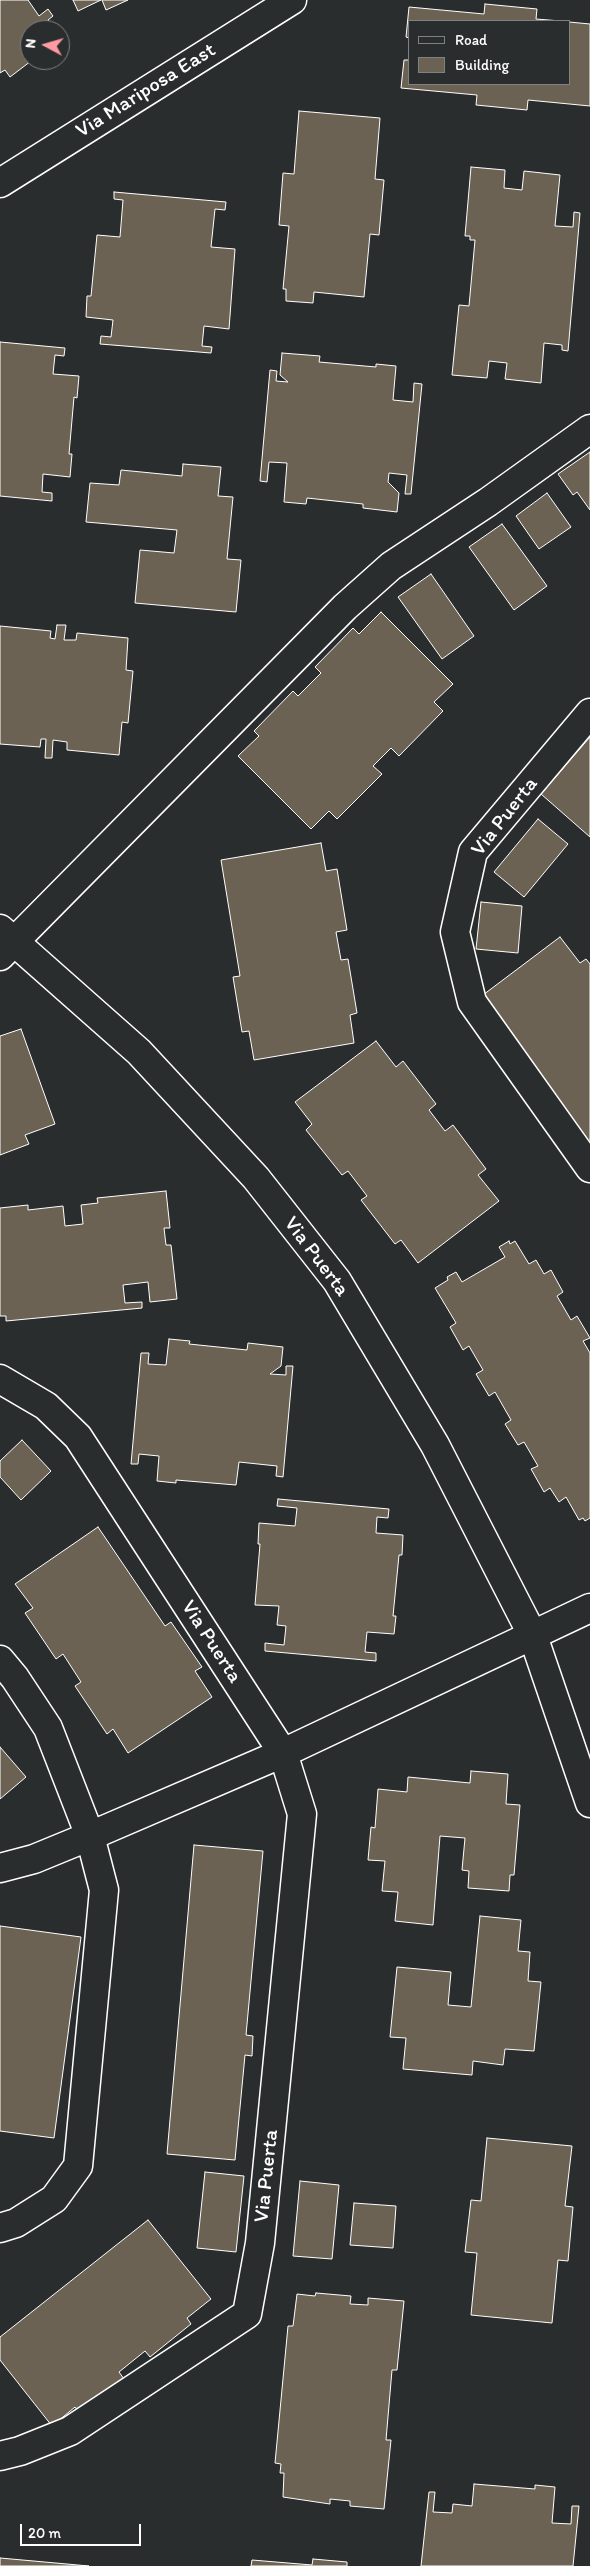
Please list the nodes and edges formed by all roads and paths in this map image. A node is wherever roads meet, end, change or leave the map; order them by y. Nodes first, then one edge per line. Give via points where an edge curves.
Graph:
1 (292, 0) edge
2 (0, 183) edge
3 (590, 429) edge
4 (590, 713) edge
5 (5, 942) edge
6 (590, 1168) edge
7 (0, 1379) edge
8 (590, 1608) edge
9 (533, 1636) junction
10 (0, 1660) edge
11 (283, 1753) junction
12 (590, 1803) edge
13 (90, 1836) junction
14 (0, 1868) edge
15 (0, 2228) edge
16 (0, 2456) edge

1 - 2 street, Via Mariposa East
3 - 5 street via 391,566
4 - 6 street, Via Puerta via 473,852 455,932 472,1002
5 - 9 street, Via Puerta via 139,1052 256,1178 337,1281 435,1445
7 - 11 street, Via Puerta via 46,1406 78,1436
8 - 9 street
9 - 11 street
9 - 12 street, Via Puerta
10 - 13 street via 48,1728
11 - 13 street
11 - 16 street, Via Puerta via 302,1814 260,2243 247,2314 70,2432
13 - 14 street via 34,1859
13 - 15 street via 104,1890 78,2166 54,2199 16,2223

